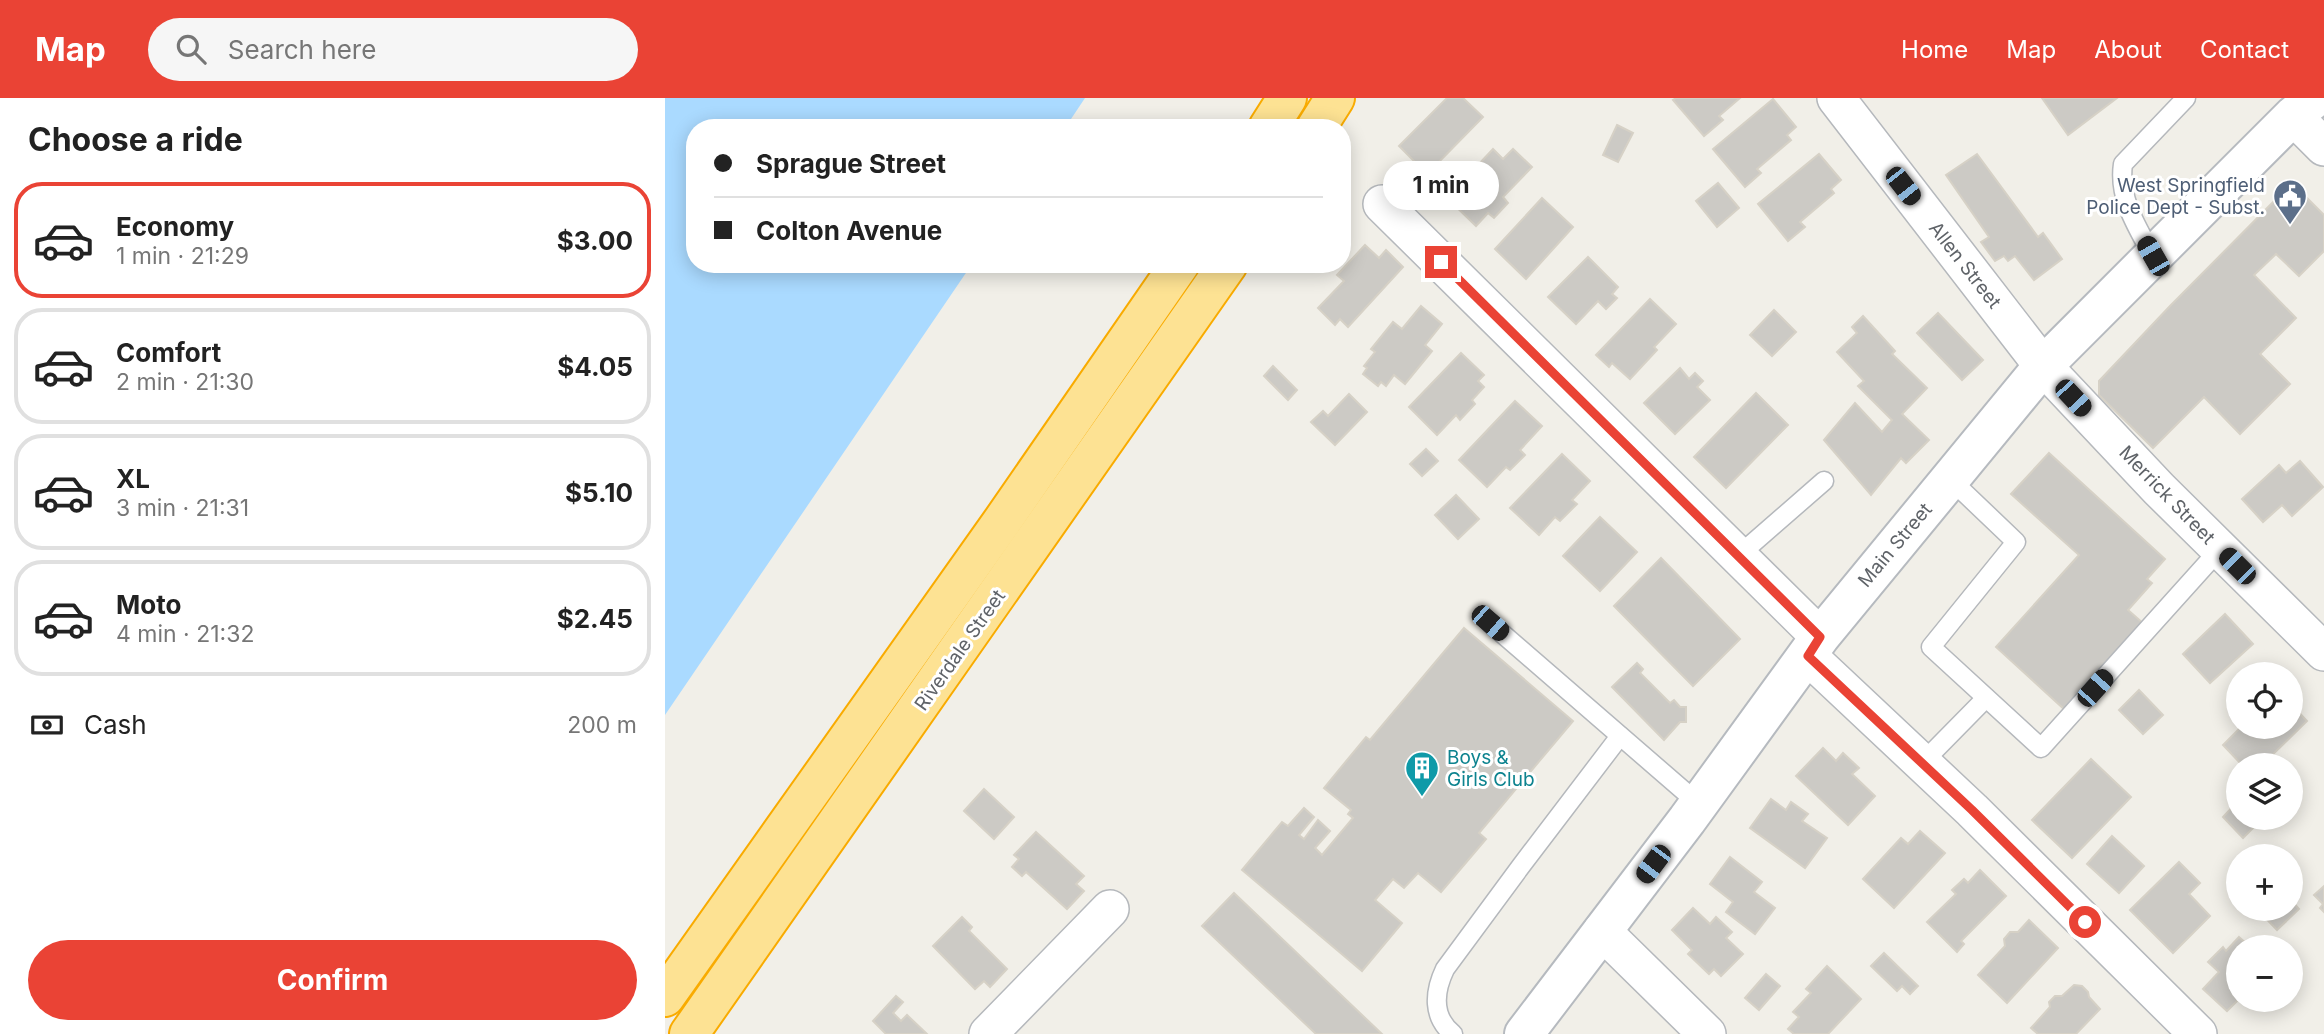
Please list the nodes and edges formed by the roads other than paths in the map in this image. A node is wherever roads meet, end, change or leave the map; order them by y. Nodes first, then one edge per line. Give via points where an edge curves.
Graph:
1 (1287, 98) edge
2 (1335, 98) edge
3 (1836, 98) edge
4 (2186, 98) edge
5 (2304, 107) edge
6 (1274, 119) edge
7 (1322, 119) edge
8 (2324, 147) edge
9 (1382, 204) dead end
10 (2153, 256) junction
11 (1174, 273) edge
12 (1222, 273) edge
13 (2043, 366) junction
14 (1950, 479) junction
15 (1824, 481) dead end
16 (2220, 549) junction
17 (1738, 556) junction
18 (1490, 623) dead end
19 (1814, 646) junction
20 (2324, 652) edge
21 (1986, 698) junction
22 (1620, 736) junction
23 (1922, 763) junction
24 (1699, 804) junction
25 (1110, 909) dead end
26 (1602, 931) junction
27 (665, 997) edge
28 (689, 1034) edge
29 (988, 1034) edge
30 (1453, 1034) edge
31 (1524, 1034) edge
32 (1707, 1034) edge
33 (2198, 1034) edge

1 - 6 highway
2 - 7 highway
3 - 13 street, Allen Street
4 - 10 lane via 2123,164 2128,207
5 - 8 street
5 - 10 street, Main Street
9 - 17 street
10 - 13 street, Main Street
11 - 27 highway, Riverdale Street
12 - 28 highway, Riverdale Street
13 - 14 street, Main Street
13 - 16 street, Merrick Street
14 - 19 street, Main Street
14 - 21 lane via 2016,542 1931,647
15 - 17 lane
16 - 20 street, Merrick Street
16 - 21 lane via 2041,748
17 - 19 street
18 - 22 lane
19 - 23 street
19 - 24 street, Main Street
21 - 23 lane
22 - 24 lane
22 - 30 lane via 1445,970 1436,1002 1439,1017
23 - 33 street
24 - 26 street, Main Street
25 - 29 street
26 - 31 street, Main Street
26 - 32 street

